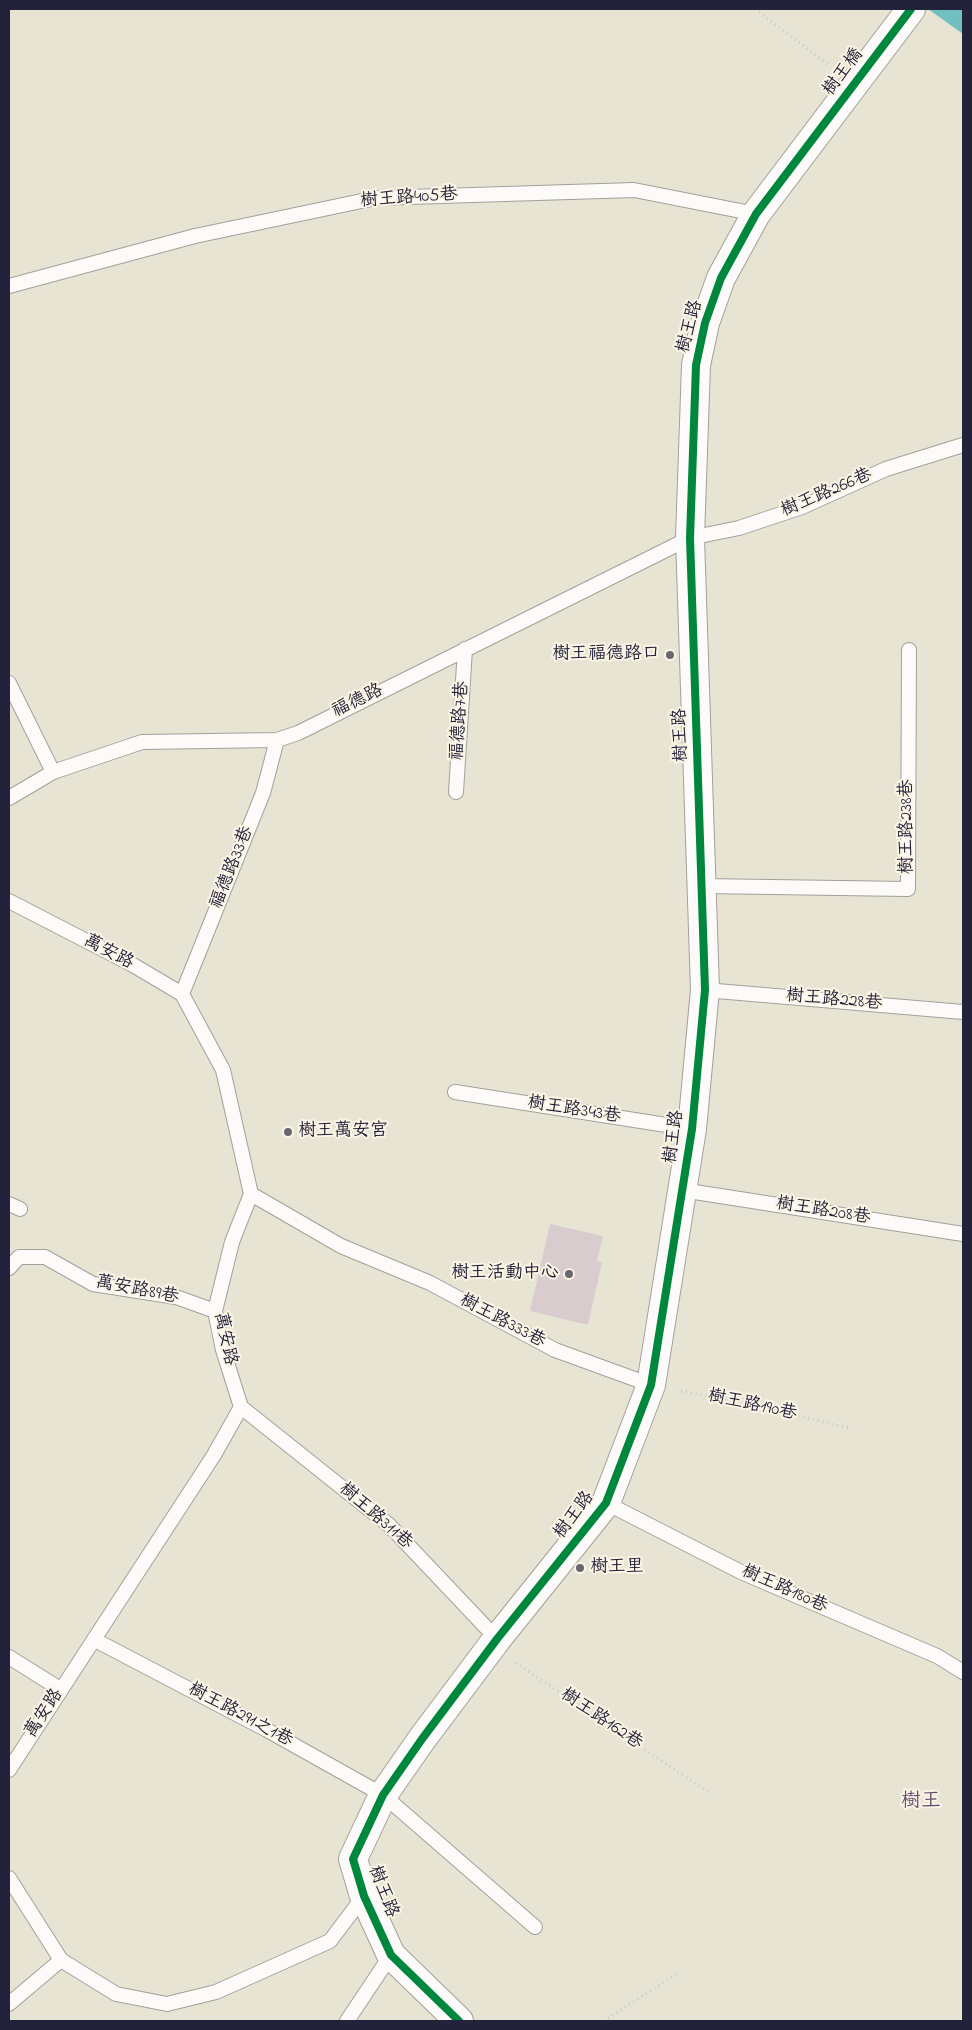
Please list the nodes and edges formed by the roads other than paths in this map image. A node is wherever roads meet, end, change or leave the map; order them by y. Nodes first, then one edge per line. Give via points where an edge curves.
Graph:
1 (910, 9) edge
2 (800, 155) joint
3 (756, 214) junction
4 (9, 286) edge
5 (963, 445) edge
6 (690, 538) junction
7 (465, 649) junction
8 (909, 650) dead end
9 (9, 683) edge
10 (277, 740) junction
11 (53, 772) junction
12 (456, 792) dead end
13 (9, 798) edge
14 (702, 886) junction
15 (9, 901) edge
16 (705, 990) junction
17 (182, 994) junction
18 (963, 1012) edge
19 (455, 1092) dead end
20 (692, 1129) junction
21 (682, 1190) junction
22 (251, 1194) junction
23 (963, 1234) edge
24 (9, 1268) edge
25 (215, 1311) junction
26 (651, 1385) junction
27 (241, 1407) junction
28 (606, 1502) junction
29 (497, 1638) junction
30 (95, 1640) junction
31 (9, 1657) edge
32 (963, 1672) edge
33 (60, 1689) junction
34 (9, 1770) edge
35 (383, 1795) junction
36 (9, 1878) edge
37 (364, 1896) junction
38 (535, 1927) dead end
39 (392, 1955) junction
40 (61, 1960) junction
41 (9, 2004) edge
42 (347, 2021) edge
43 (459, 2021) edge

1 - 2 street, 樹王橋
2 - 3 street, 樹王路
3 - 4 lane, 樹王路405巷 via 634,190 376,198 195,236
3 - 6 street, 樹王路 via 721,278 704,323 696,365
5 - 6 lane, 樹王路266巷 via 886,470 802,507 739,528
6 - 7 lane, 福德路
6 - 14 street, 樹王路
7 - 10 lane, 福德路 via 298,733
7 - 12 lane, 福德路7巷
8 - 14 lane, 樹王路238巷 via 908,889
9 - 11 lane
10 - 11 lane, 福德路 via 142,742
10 - 17 lane, 福德路33巷 via 263,793
11 - 13 lane, 福德路
14 - 16 street, 樹王路
15 - 17 lane, 萬安路
16 - 18 lane, 樹王路228巷
16 - 20 street, 樹王路
17 - 22 lane via 223,1070
19 - 20 lane, 樹王路343巷
20 - 21 street, 樹王路
21 - 23 lane, 樹王路208巷
21 - 26 street, 樹王路
22 - 25 lane, 萬安路 via 232,1242
22 - 26 lane, 樹王路333巷 via 341,1246 430,1283 555,1350
24 - 25 lane, 萬安路89巷 via 19,1257 45,1258 93,1284 176,1297
25 - 27 lane, 萬安路
26 - 28 street, 樹王路
27 - 29 lane, 樹王路311巷 via 389,1525
27 - 30 lane, 萬安路 via 214,1455
28 - 29 street, 樹王路
28 - 32 lane, 樹王路180巷 via 741,1572 937,1656
29 - 35 street, 樹王路
30 - 33 lane, 萬安路
30 - 35 lane, 樹王路291之1巷
31 - 33 lane
33 - 34 lane, 萬安路
35 - 37 street, 樹王路 via 353,1859
35 - 38 lane, 樹王路291之1巷
36 - 40 lane
37 - 39 street, 樹王路
37 - 40 lane via 330,1941 216,1992 167,2004 116,1994
39 - 42 lane
39 - 43 street, 樹王路
40 - 41 lane

